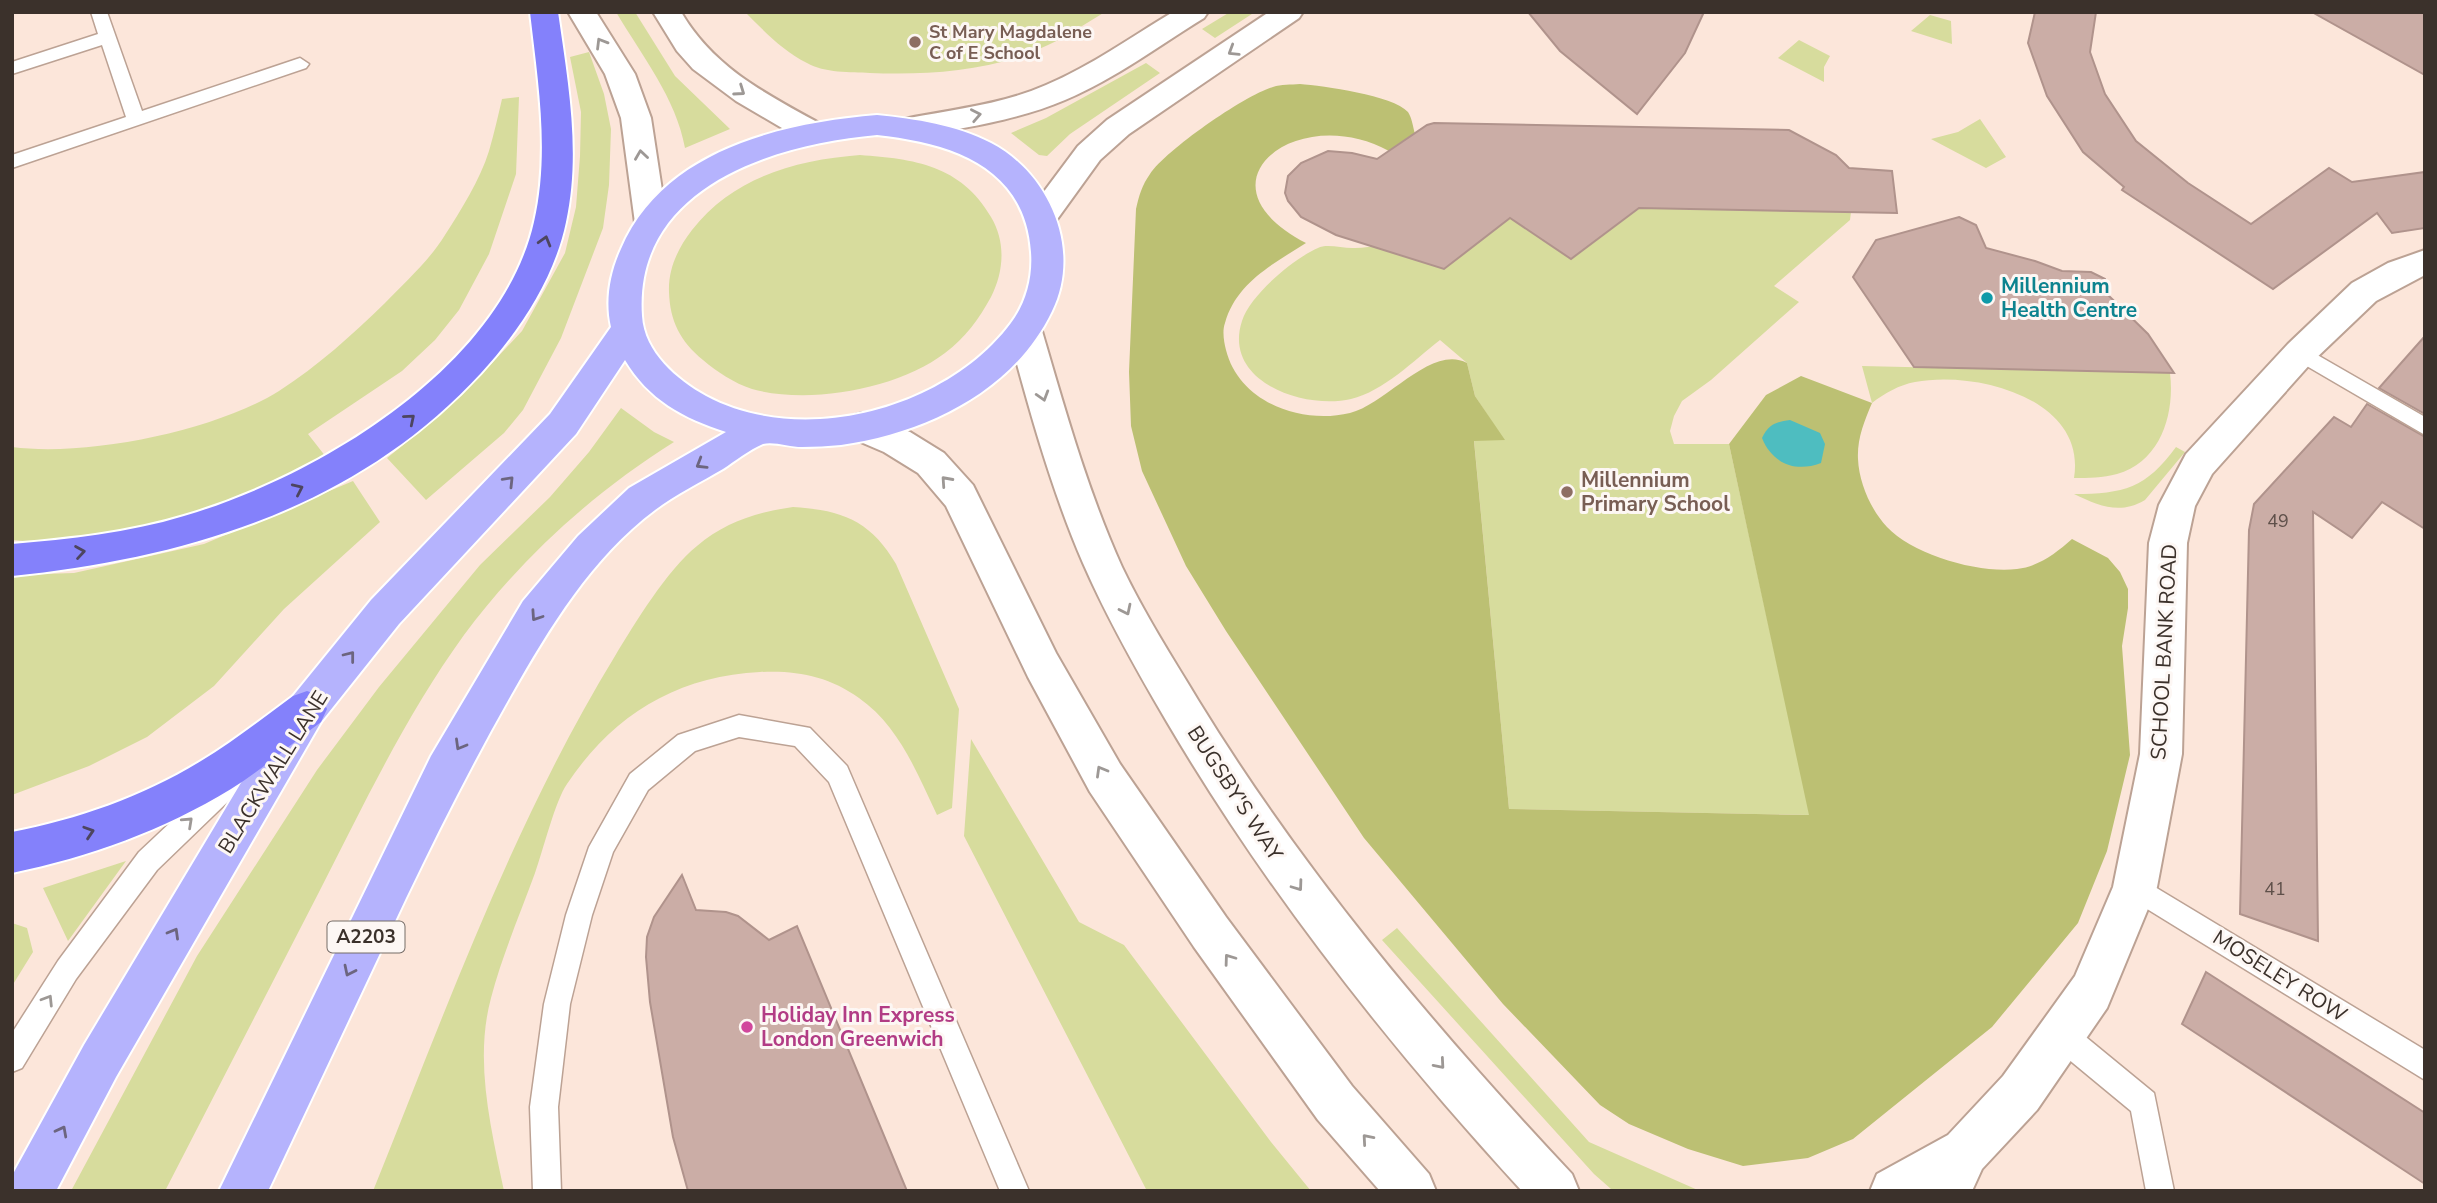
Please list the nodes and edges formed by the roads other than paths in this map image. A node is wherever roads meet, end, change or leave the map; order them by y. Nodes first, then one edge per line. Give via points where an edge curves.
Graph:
1 (99, 12) edge
2 (544, 12) edge
3 (582, 12) edge
4 (667, 12) edge
5 (1194, 12) edge
6 (1289, 12) edge
7 (108, 37) junction
8 (300, 64) dead end
9 (12, 68) edge
10 (136, 120) junction
11 (909, 128) junction
12 (810, 131) junction
13 (12, 162) edge
14 (1042, 217) junction
15 (651, 223) junction
16 (2425, 262) edge
17 (627, 330) junction
18 (1025, 331) junction
19 (2300, 353) junction
20 (862, 427) junction
21 (2425, 428) edge
22 (760, 429) junction
23 (12, 560) edge
24 (307, 709) junction
25 (12, 853) edge
26 (2135, 887) junction
27 (2060, 1034) junction
28 (12, 1058) edge
29 (2425, 1066) edge
30 (1956, 1172) edge
31 (30, 1191) edge
32 (243, 1191) edge
33 (547, 1191) edge
34 (1016, 1191) edge
35 (1412, 1191) edge
36 (1555, 1191) edge
37 (1894, 1191) edge
38 (2160, 1191) edge

1 - 7 lane
23 -> 2 highway via 135,544 301,488 393,433 469,365 524,292 538,265 550,223 559,134
15 -> 3 street via 636,118 620,74
4 -> 12 street via 688,47 713,70 742,93
11 -> 5 street via 1019,106 1055,93
6 -> 14 street via 1118,127 1089,153
7 - 9 lane
7 - 10 lane
8 - 10 lane
10 - 13 lane
11 - 12 main road via 844,125
11 - 14 main road via 954,139 993,158 1023,184
12 - 15 main road via 763,144 719,164 681,191
14 - 18 main road via 1050,253 1045,292
15 - 17 main road via 631,257 623,293
16 - 19 street, SCHOOL BANK ROAD via 2364,292
17 - 22 main road via 651,374 697,409
24 -> 17 main road, BLACKWALL LANE via 385,612 563,425
18 - 20 main road via 985,373 928,406
18 -> 36 street, BUGSBY'S WAY via 1096,549 1131,622 1191,726 1325,924 1401,1019
19 - 21 lane
19 - 26 street, SCHOOL BANK ROAD via 2199,464 2177,505 2168,543 2161,754
20 - 22 main road via 810,433
35 -> 20 street via 1335,1103 1105,778 1042,665 960,496 931,463
22 -> 32 main road, A2203 via 642,499 591,547 537,612 446,770
25 -> 24 highway via 86,834 151,810 217,774
28 -> 24 lane via 67,970 148,861
31 -> 24 main road, BLACKWALL LANE via 100,1061
26 - 27 street, SCHOOL BANK ROAD via 2091,992
26 - 29 lane, MOSELEY ROW
27 - 30 street, SCHOOL BANK ROAD via 2020,1093
27 - 38 lane via 2144,1103
30 - 37 street, SCHOOL BANK ROAD
33 - 34 lane via 544,1107 557,1004 602,847 639,782 687,743 739,726 801,736 838,774

